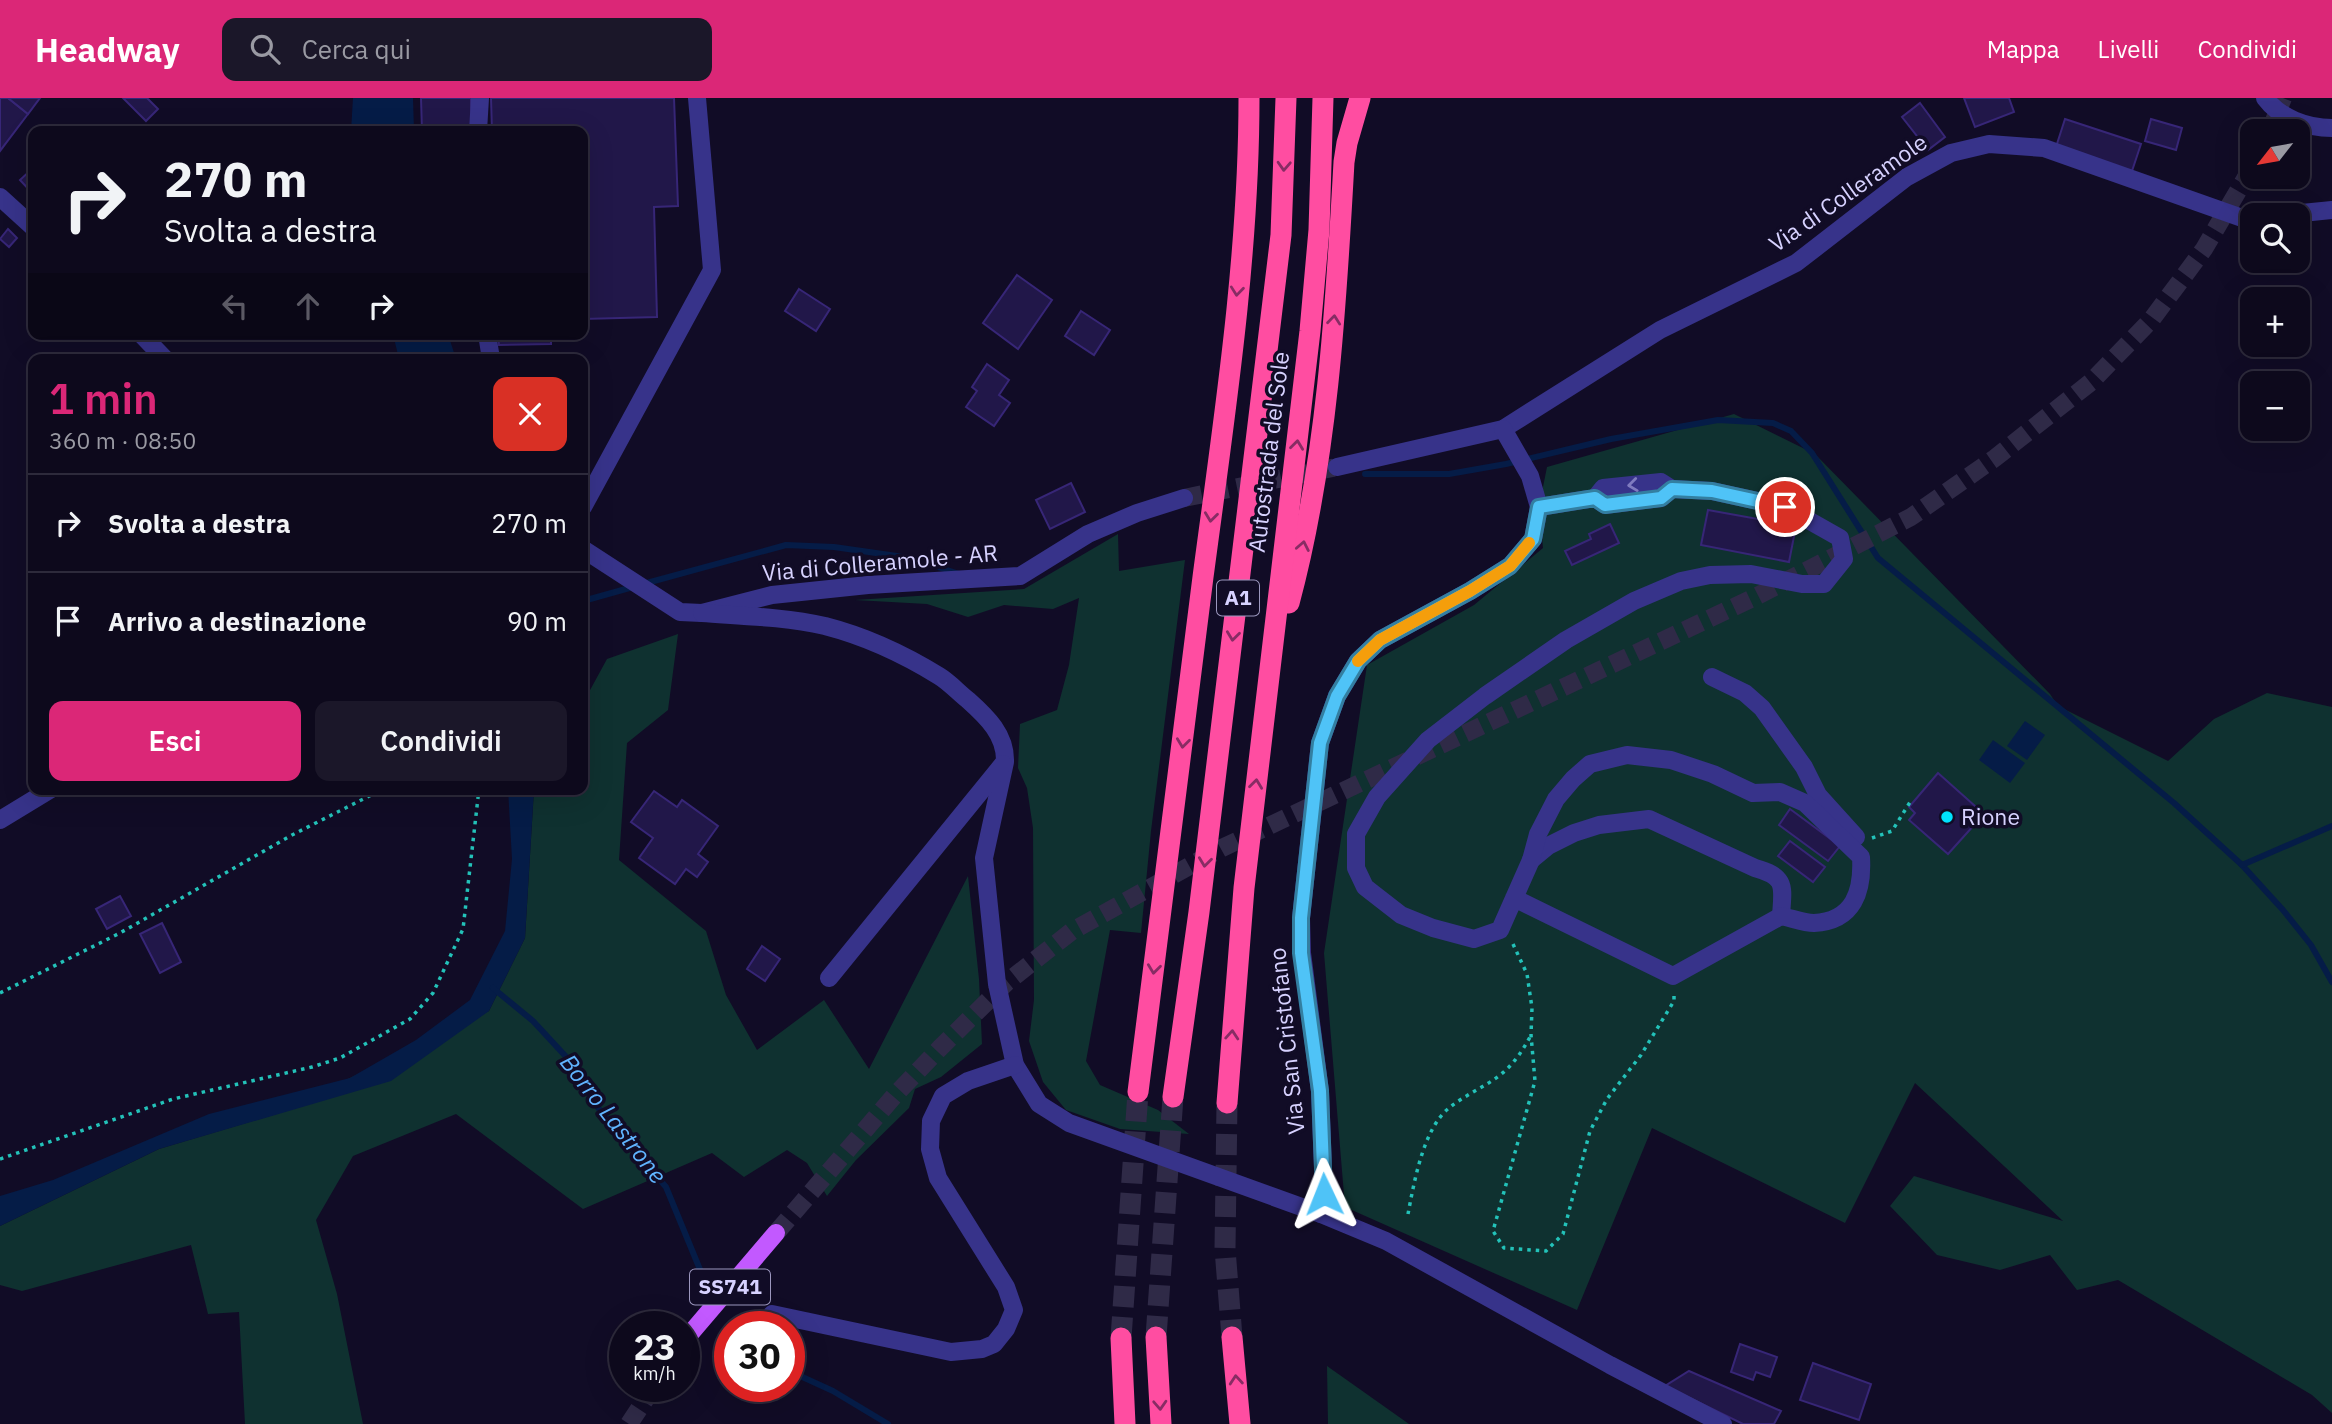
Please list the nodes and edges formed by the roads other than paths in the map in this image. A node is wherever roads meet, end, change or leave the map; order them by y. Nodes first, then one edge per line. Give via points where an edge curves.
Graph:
1 (480, 98) edge
2 (697, 98) edge
3 (1237, 98) edge
4 (1249, 98) edge
5 (1286, 98) edge
6 (1323, 98) edge
7 (1360, 98) edge
8 (2265, 98) edge
9 (478, 126) edge
10 (2332, 128) edge
11 (0, 197) edge
12 (2332, 210) edge
13 (2310, 212) edge
14 (2240, 217) edge
15 (28, 222) edge
16 (1244, 223) junction
17 (147, 340) edge
18 (160, 354) edge
19 (1503, 429) junction
20 (1336, 467) tunnel mouth
21 (588, 498) edge
22 (1184, 498) tunnel mouth
23 (1539, 507) junction
24 (588, 552) edge
25 (702, 613) junction
26 (1712, 677) dead end
27 (1268, 683) junction
28 (1005, 762) junction
29 (41, 795) edge
30 (0, 820) edge
31 (1861, 849) junction
32 (1531, 860) junction
33 (1514, 898) junction
34 (1782, 916) junction
35 (829, 978) dead end
36 (1015, 1065) junction
37 (1138, 1092) tunnel mouth
38 (1173, 1097) tunnel mouth
39 (1227, 1103) tunnel mouth
40 (1321, 1214) junction
41 (776, 1233) tunnel mouth
42 (805, 1321) edge
43 (700, 1322) edge
44 (1156, 1337) tunnel mouth
45 (1232, 1337) tunnel mouth
46 (1121, 1338) tunnel mouth
47 (1125, 1424) edge
48 (1161, 1424) edge
49 (1240, 1424) edge
50 (1723, 1424) edge

1 - 9 street
2 - 21 street via 712,270
3 - 16 highway
4 - 16 highway, A1
5 -> 38 highway, Autostrada del Sole / A1 via 1281,236
27 -> 6 highway, Autostrada del Sole / A1 via 1311,318
27 -> 7 highway via 1313,496 1335,314 1347,143
8 - 10 street via 2290,119
11 - 15 street
12 - 13 street
14 - 19 street, Via di Colleramole via 2044,148 1989,144 1951,152 1907,177 1796,263 1660,330
16 -> 37 highway, A1
17 - 18 street
19 - 20 street, Via di Colleramole
19 - 23 street, Via San Cristofano via 1530,476
22 - 25 street, Via di Colleramole - AR via 1088,534 1020,576 772,595
23 - 33 street via 1595,498 1605,505 1661,498 1672,489 1712,491 1785,507 1840,538 1844,559 1824,584 1751,574 1710,575 1681,581 1634,601 1566,640 1428,740 1377,796 1356,834 1356,868 1365,887 1401,915 1474,939 1500,930
23 - 40 street, Via San Cristofano via 1533,539 1510,566 1380,640 1358,661 1337,696 1320,743 1301,953 1320,1091
24 - 25 street, Via di Colleramole - AR via 680,612
25 - 28 street via 825,626 895,653 940,677 976,708 999,733
26 - 31 street via 1762,708 1818,795
39 -> 27 highway, Autostrada del Sole / A1 via 1244,888
28 - 35 street
28 - 36 street via 984,858 997,984
29 - 30 street
31 - 32 street via 1805,803 1780,792 1753,793 1671,760 1627,755 1590,764 1573,779 1556,799
31 - 34 street via 1863,878 1854,903 1836,919 1812,923
32 - 33 street
32 - 34 street via 1574,833 1649,819 1773,873 1783,888
33 - 34 street via 1673,976
36 - 40 street via 1039,1104 1069,1123
36 - 42 street via 968,1081 943,1096 930,1121 930,1149 938,1178 1006,1287 1014,1310 994,1344 951,1352
40 - 50 street via 1386,1241
41 - 43 main road, SS741
44 -> 48 highway
49 -> 45 highway
46 - 47 highway

